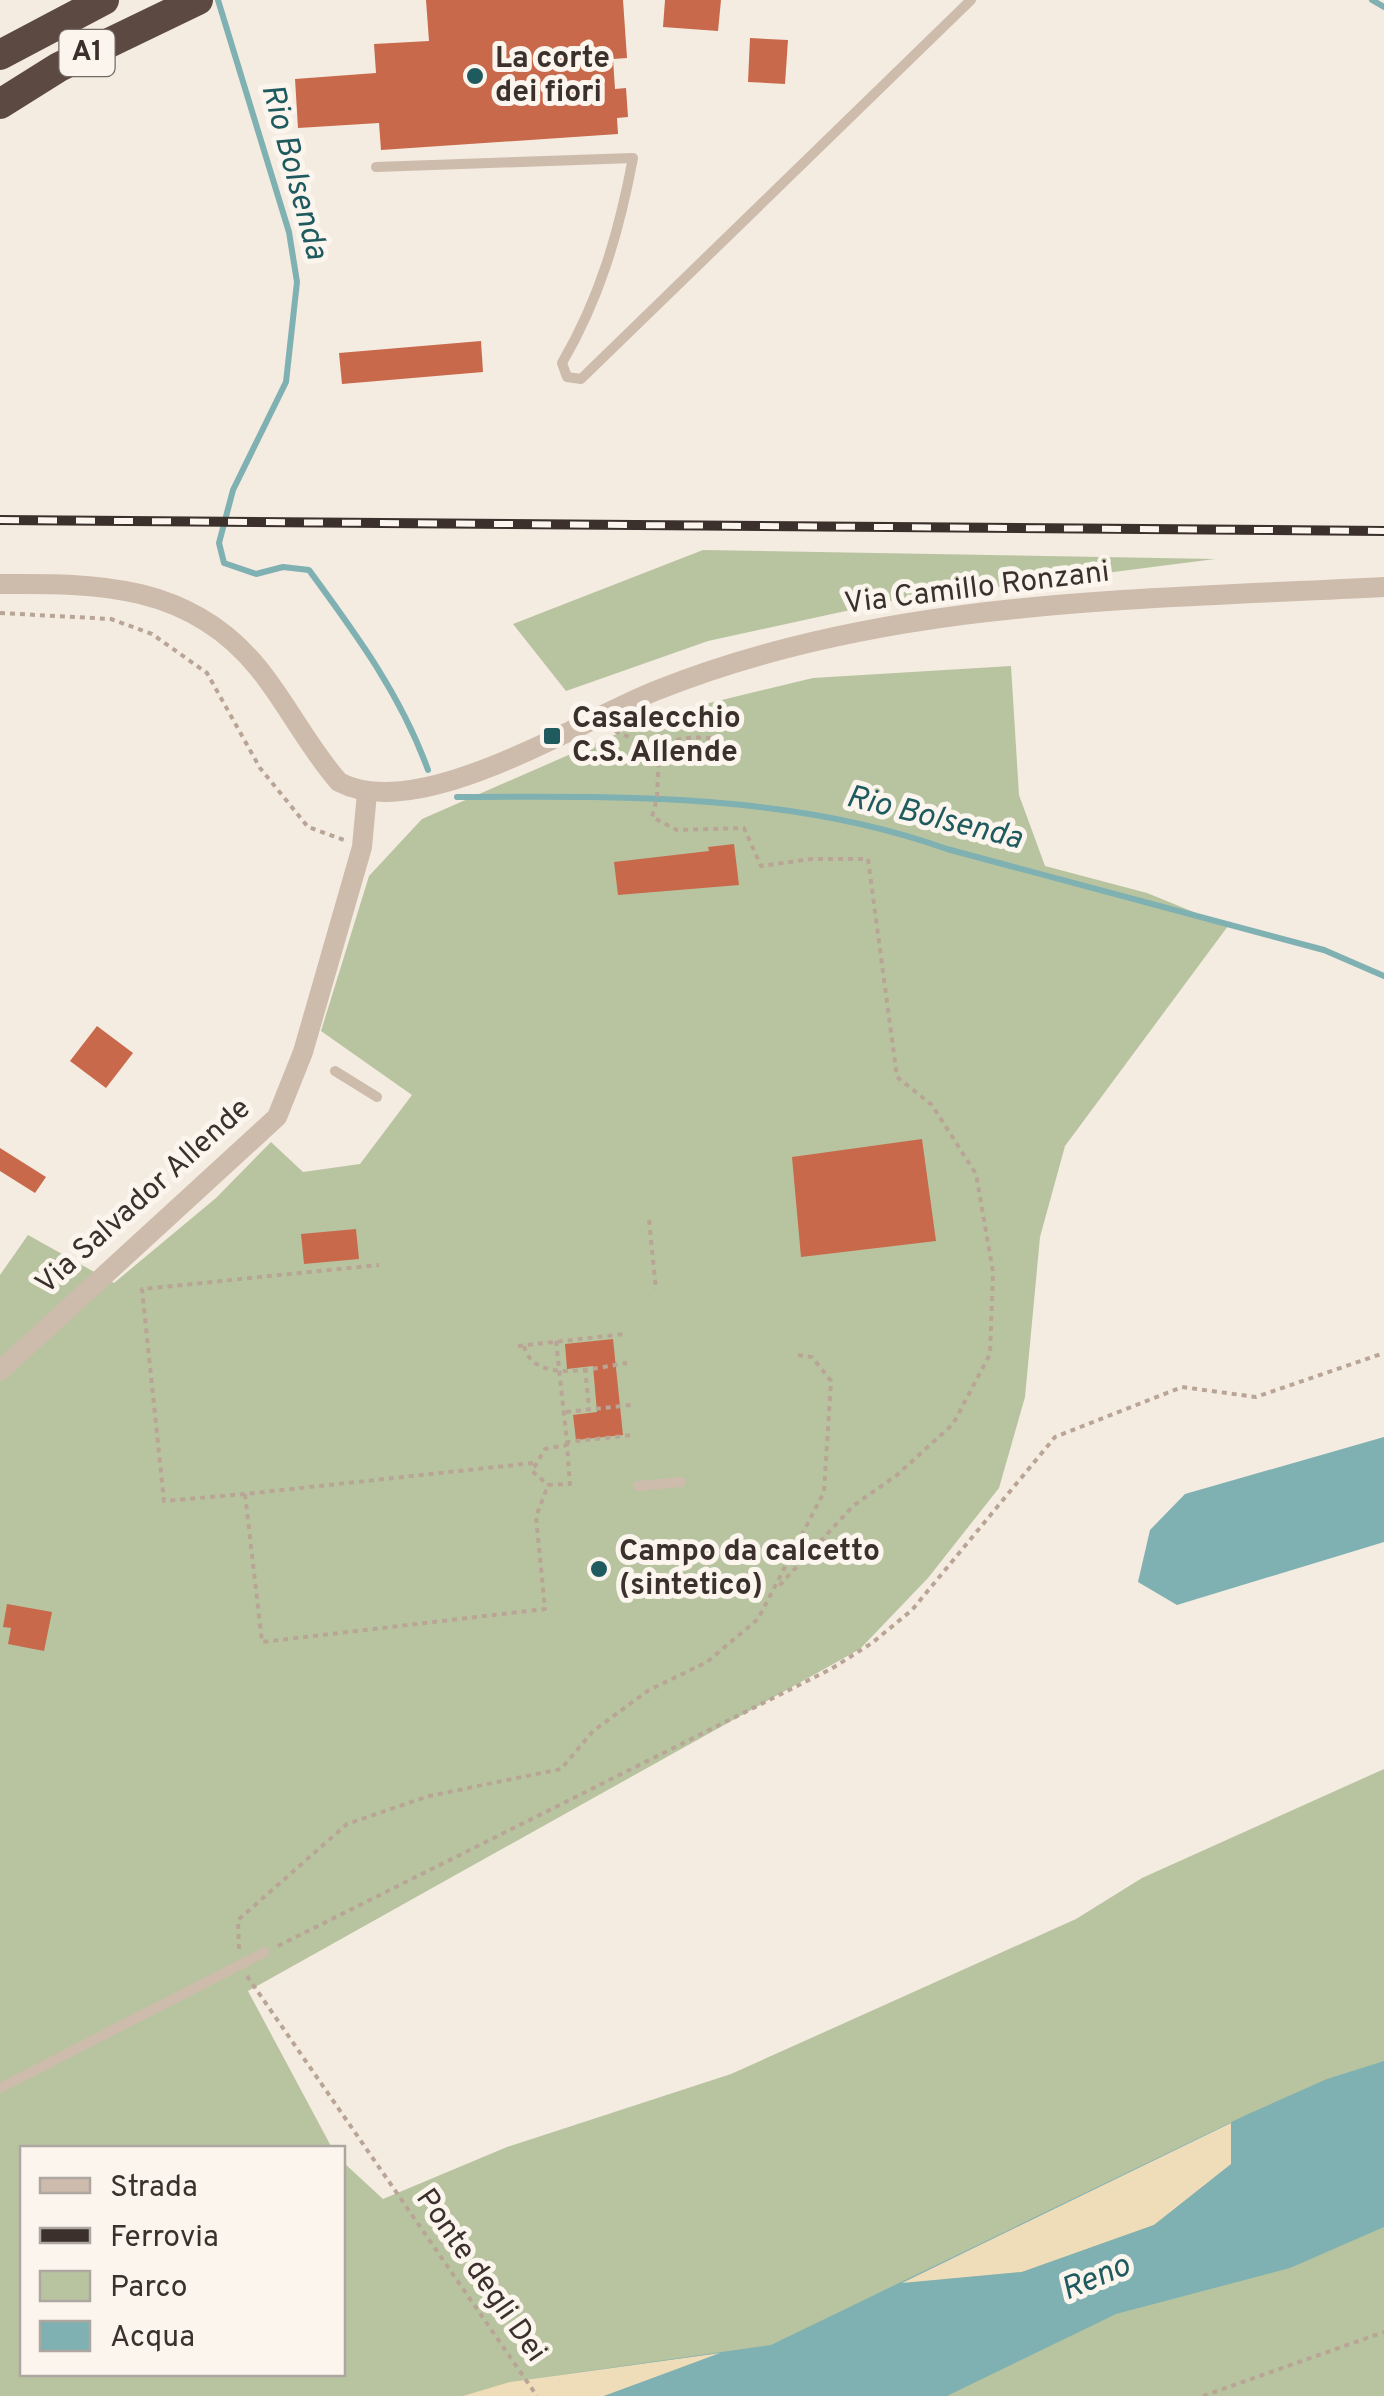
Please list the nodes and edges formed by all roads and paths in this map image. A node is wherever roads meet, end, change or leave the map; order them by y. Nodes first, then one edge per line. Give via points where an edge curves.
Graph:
1 (104, 0) edge
2 (971, 0) edge
3 (188, 4) edge
4 (0, 55) edge
5 (0, 104) edge
6 (376, 167) dead end
7 (0, 584) edge
8 (1384, 587) edge
9 (0, 613) edge
10 (587, 721) junction
11 (725, 739) dead end
12 (659, 750) junction
13 (367, 794) junction
14 (362, 847) junction
15 (335, 1071) dead end
16 (376, 1097) dead end
17 (649, 1220) dead end
18 (379, 1265) dead end
19 (656, 1290) dead end
20 (625, 1334) dead end
21 (556, 1341) junction
22 (1384, 1353) edge
23 (798, 1355) dead end
24 (627, 1364) dead end
25 (585, 1368) junction
26 (0, 1371) edge
27 (560, 1371) junction
28 (630, 1405) dead end
29 (589, 1409) junction
30 (564, 1412) junction
31 (633, 1434) dead end
32 (566, 1443) junction
33 (533, 1463) junction
34 (681, 1482) dead end
35 (548, 1485) junction
36 (638, 1486) dead end
37 (246, 1494) junction
38 (776, 1590) junction
39 (265, 1952) joint
40 (240, 1966) junction
41 (0, 2088) edge
42 (1384, 2332) edge
43 (537, 2396) edge
44 (1203, 2396) edge

1 - 4 highway, A1
2 - 6 lane via 580,379 567,377 562,363 611,258 632,158
3 - 5 highway, A1
7 - 13 street via 121,587 158,597 218,628 259,669 338,782
8 - 10 street, Via Camillo Ronzani via 1076,604 852,631 729,665
9 - 14 path via 111,618 152,634 207,673 260,768 308,827
10 - 12 path
10 - 13 street, Via Camillo Ronzani via 425,790
11 - 12 path via 686,737
12 - 38 path via 652,817 677,830 744,828 761,866 868,859 897,1077 932,1106 976,1174 993,1272 990,1354 953,1424 853,1506
13 - 14 street, Via Salvador Allende
14 - 26 street, Via Salvador Allende via 303,1052 277,1117
15 - 16 lane
17 - 19 path
18 - 37 path via 142,1289 164,1501
20 - 21 path
21 - 27 path
21 - 27 path via 521,1346 533,1361
22 - 39 path via 1256,1397 1182,1387 1055,1436 912,1610 872,1643
23 - 38 path via 812,1357 832,1381 824,1492
24 - 25 path
25 - 27 path
25 - 29 path
27 - 30 path
28 - 29 path
29 - 30 path
30 - 32 path
31 - 32 path
32 - 33 path via 545,1449
32 - 35 path via 570,1484
33 - 35 path via 538,1481
33 - 37 path
34 - 36 lane
35 - 37 path via 536,1518 545,1609 262,1642
38 - 40 path via 758,1619 706,1662 592,1730 560,1769 429,1796 347,1824 238,1920
39 - 40 lane
40 - 41 lane
40 - 43 path, Ponte degli Dei
42 - 44 path

